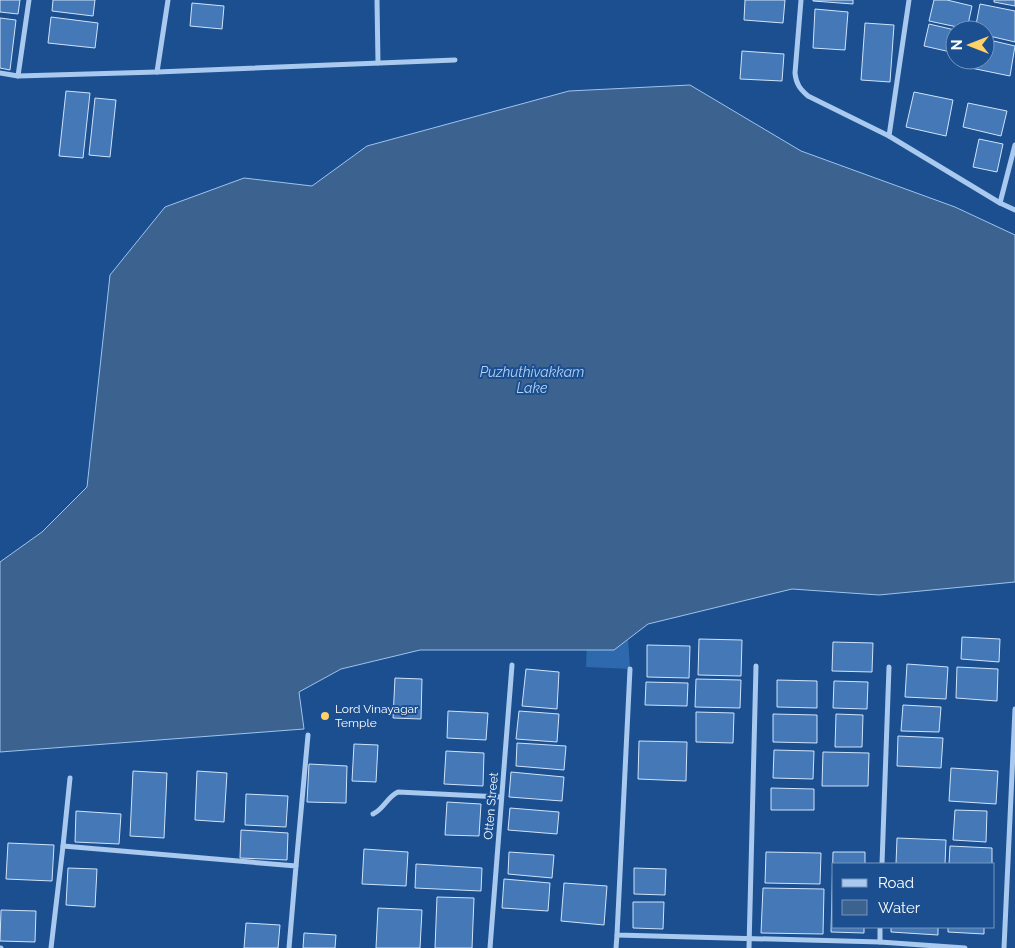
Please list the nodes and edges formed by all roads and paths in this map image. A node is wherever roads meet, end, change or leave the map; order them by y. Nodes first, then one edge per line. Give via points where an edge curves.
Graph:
1 (29, 0) edge
2 (168, 0) edge
3 (377, 0) edge
4 (801, 0) edge
5 (910, 0) edge
6 (455, 60) dead end
7 (378, 63) junction
8 (157, 72) junction
9 (0, 73) edge
10 (18, 76) junction
11 (889, 136) junction
12 (1015, 145) edge
13 (1000, 203) junction
14 (1015, 210) edge
15 (512, 665) dead end
16 (756, 666) dead end
17 (889, 667) dead end
18 (630, 669) dead end
19 (1015, 708) edge
20 (308, 734) dead end
21 (70, 778) dead end
22 (501, 797) junction
23 (373, 814) dead end
24 (63, 846) junction
25 (882, 863) edge
26 (296, 866) junction
27 (880, 928) edge
28 (617, 935) junction
29 (750, 939) junction
30 (880, 942) junction
31 (51, 948) edge
32 (290, 948) edge
33 (490, 948) edge
34 (616, 948) edge
35 (749, 948) edge
36 (965, 948) edge
37 (1004, 948) edge

1 - 10 street
2 - 8 street
3 - 7 street
4 - 11 street via 795,73 799,88 808,96
5 - 11 street
6 - 7 street
7 - 8 street
8 - 10 street
9 - 10 street
11 - 13 street
12 - 13 street
13 - 14 street
15 - 22 street, Otten Street
16 - 29 street
17 - 25 street
18 - 28 street
19 - 37 street
20 - 26 street
21 - 24 street
22 - 23 street via 398,792
22 - 33 street, Otten Street
24 - 26 street
24 - 31 street
26 - 32 street
27 - 30 street
28 - 29 street
28 - 34 street
29 - 30 street
29 - 35 street
30 - 36 street

